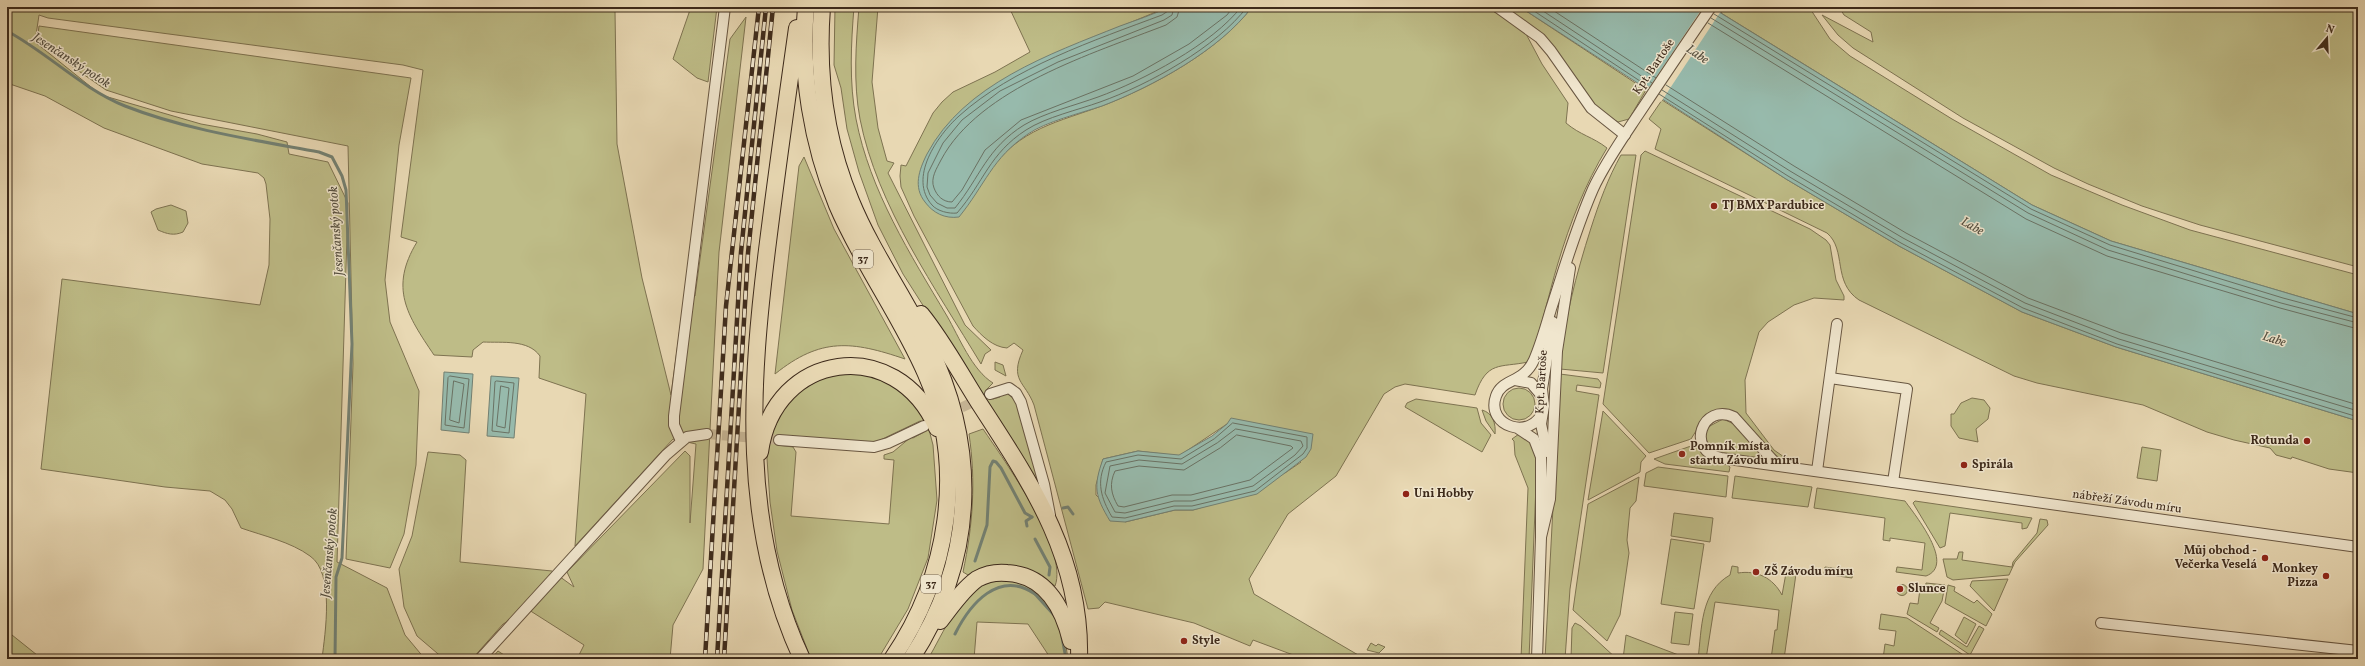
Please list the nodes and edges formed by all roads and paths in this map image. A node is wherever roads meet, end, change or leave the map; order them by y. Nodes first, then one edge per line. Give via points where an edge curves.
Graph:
1 (725, 7) edge
2 (800, 7) edge
3 (806, 7) edge
4 (822, 7) edge
5 (1497, 7) edge
6 (1711, 7) edge
7 (1625, 134) junction
8 (1577, 228) junction
9 (1564, 269) junction
10 (890, 277) junction
11 (1837, 324) dead end
12 (1830, 378) junction
13 (1515, 380) junction
14 (990, 394) tunnel mouth
15 (1543, 398) junction
16 (1543, 411) junction
17 (924, 426) dead end
18 (1519, 429) junction
19 (707, 434) tunnel mouth
20 (779, 440) tunnel mouth
21 (681, 441) junction
22 (1777, 465) junction
23 (1817, 471) junction
24 (1893, 482) junction
25 (947, 502) junction
26 (760, 506) junction
27 (1052, 525) junction
28 (1541, 537) junction
29 (2358, 547) edge
30 (1066, 567) junction
31 (1055, 600) junction
32 (2101, 622) dead end
33 (920, 645) junction
34 (2358, 651) edge
35 (480, 659) edge
36 (802, 659) edge
37 (892, 659) edge
38 (911, 659) edge
39 (1074, 659) edge
40 (1079, 659) edge
41 (1537, 659) edge

1 - 21 street via 674,416 674,425
2 - 26 main road via 756,356 753,440
3 - 25 main road, 37 via 809,98 826,174 849,230 911,342 933,391 942,420 946,446
4 - 10 main road, 37 via 822,79 834,156 851,203
5 - 7 street via 1540,38 1552,51 1591,108
6 - 7 street, Kpt. Bartoše
7 - 8 street, Kpt. Bartoše via 1594,188
8 - 9 street, Kpt. Bartoše
8 - 28 street, Kpt. Bartoše via 1557,351 1550,499
9 - 13 street, Kpt. Bartoše via 1534,361 1527,373
9 - 15 street, Kpt. Bartoše via 1547,352
10 - 27 main road via 930,326 1022,469
10 - 33 main road, 37 via 940,370 957,423 963,461 963,516 955,564 938,613
11 - 12 street
12 - 23 street
12 - 24 street via 1907,389
13 - 15 street, Kpt. Bartoše via 1531,383 1538,388
13 - 18 street, Kpt. Bartoše via 1499,390 1495,407 1498,417 1504,423
14 - 27 street via 1009,388 1016,393 1021,402 1044,484
15 - 16 street, Kpt. Bartoše
16 - 18 street, Kpt. Bartoše via 1534,424
16 - 28 street, Kpt. Bartoše via 1541,424 1547,450
17 - 20 street via 874,447
18 - 28 street, Kpt. Bartoše via 1532,436 1540,451
19 - 21 street
21 - 35 street
22 - 22 street, nábřeží Závodu míru via 1734,417 1716,415 1703,425 1701,443 1713,456
22 - 23 street, nábřeží Závodu míru
23 - 24 street, nábřeží Závodu míru
24 - 29 street, nábřeží Závodu míru
25 - 26 main road via 942,443 932,418 920,399 903,383 885,373 865,367 844,366 821,371 801,380 775,407 766,424 760,448
25 - 37 main road, 37 via 942,541 929,590 917,617
26 - 36 main road via 779,598
27 - 30 main road
28 - 41 street, Kpt. Bartoše
30 - 31 main road
30 - 40 main road via 1076,611
31 - 33 main road via 1043,587 1024,576 1004,573 983,576 961,594
31 - 39 main road via 1066,623
32 - 34 street
33 - 38 main road, 37

